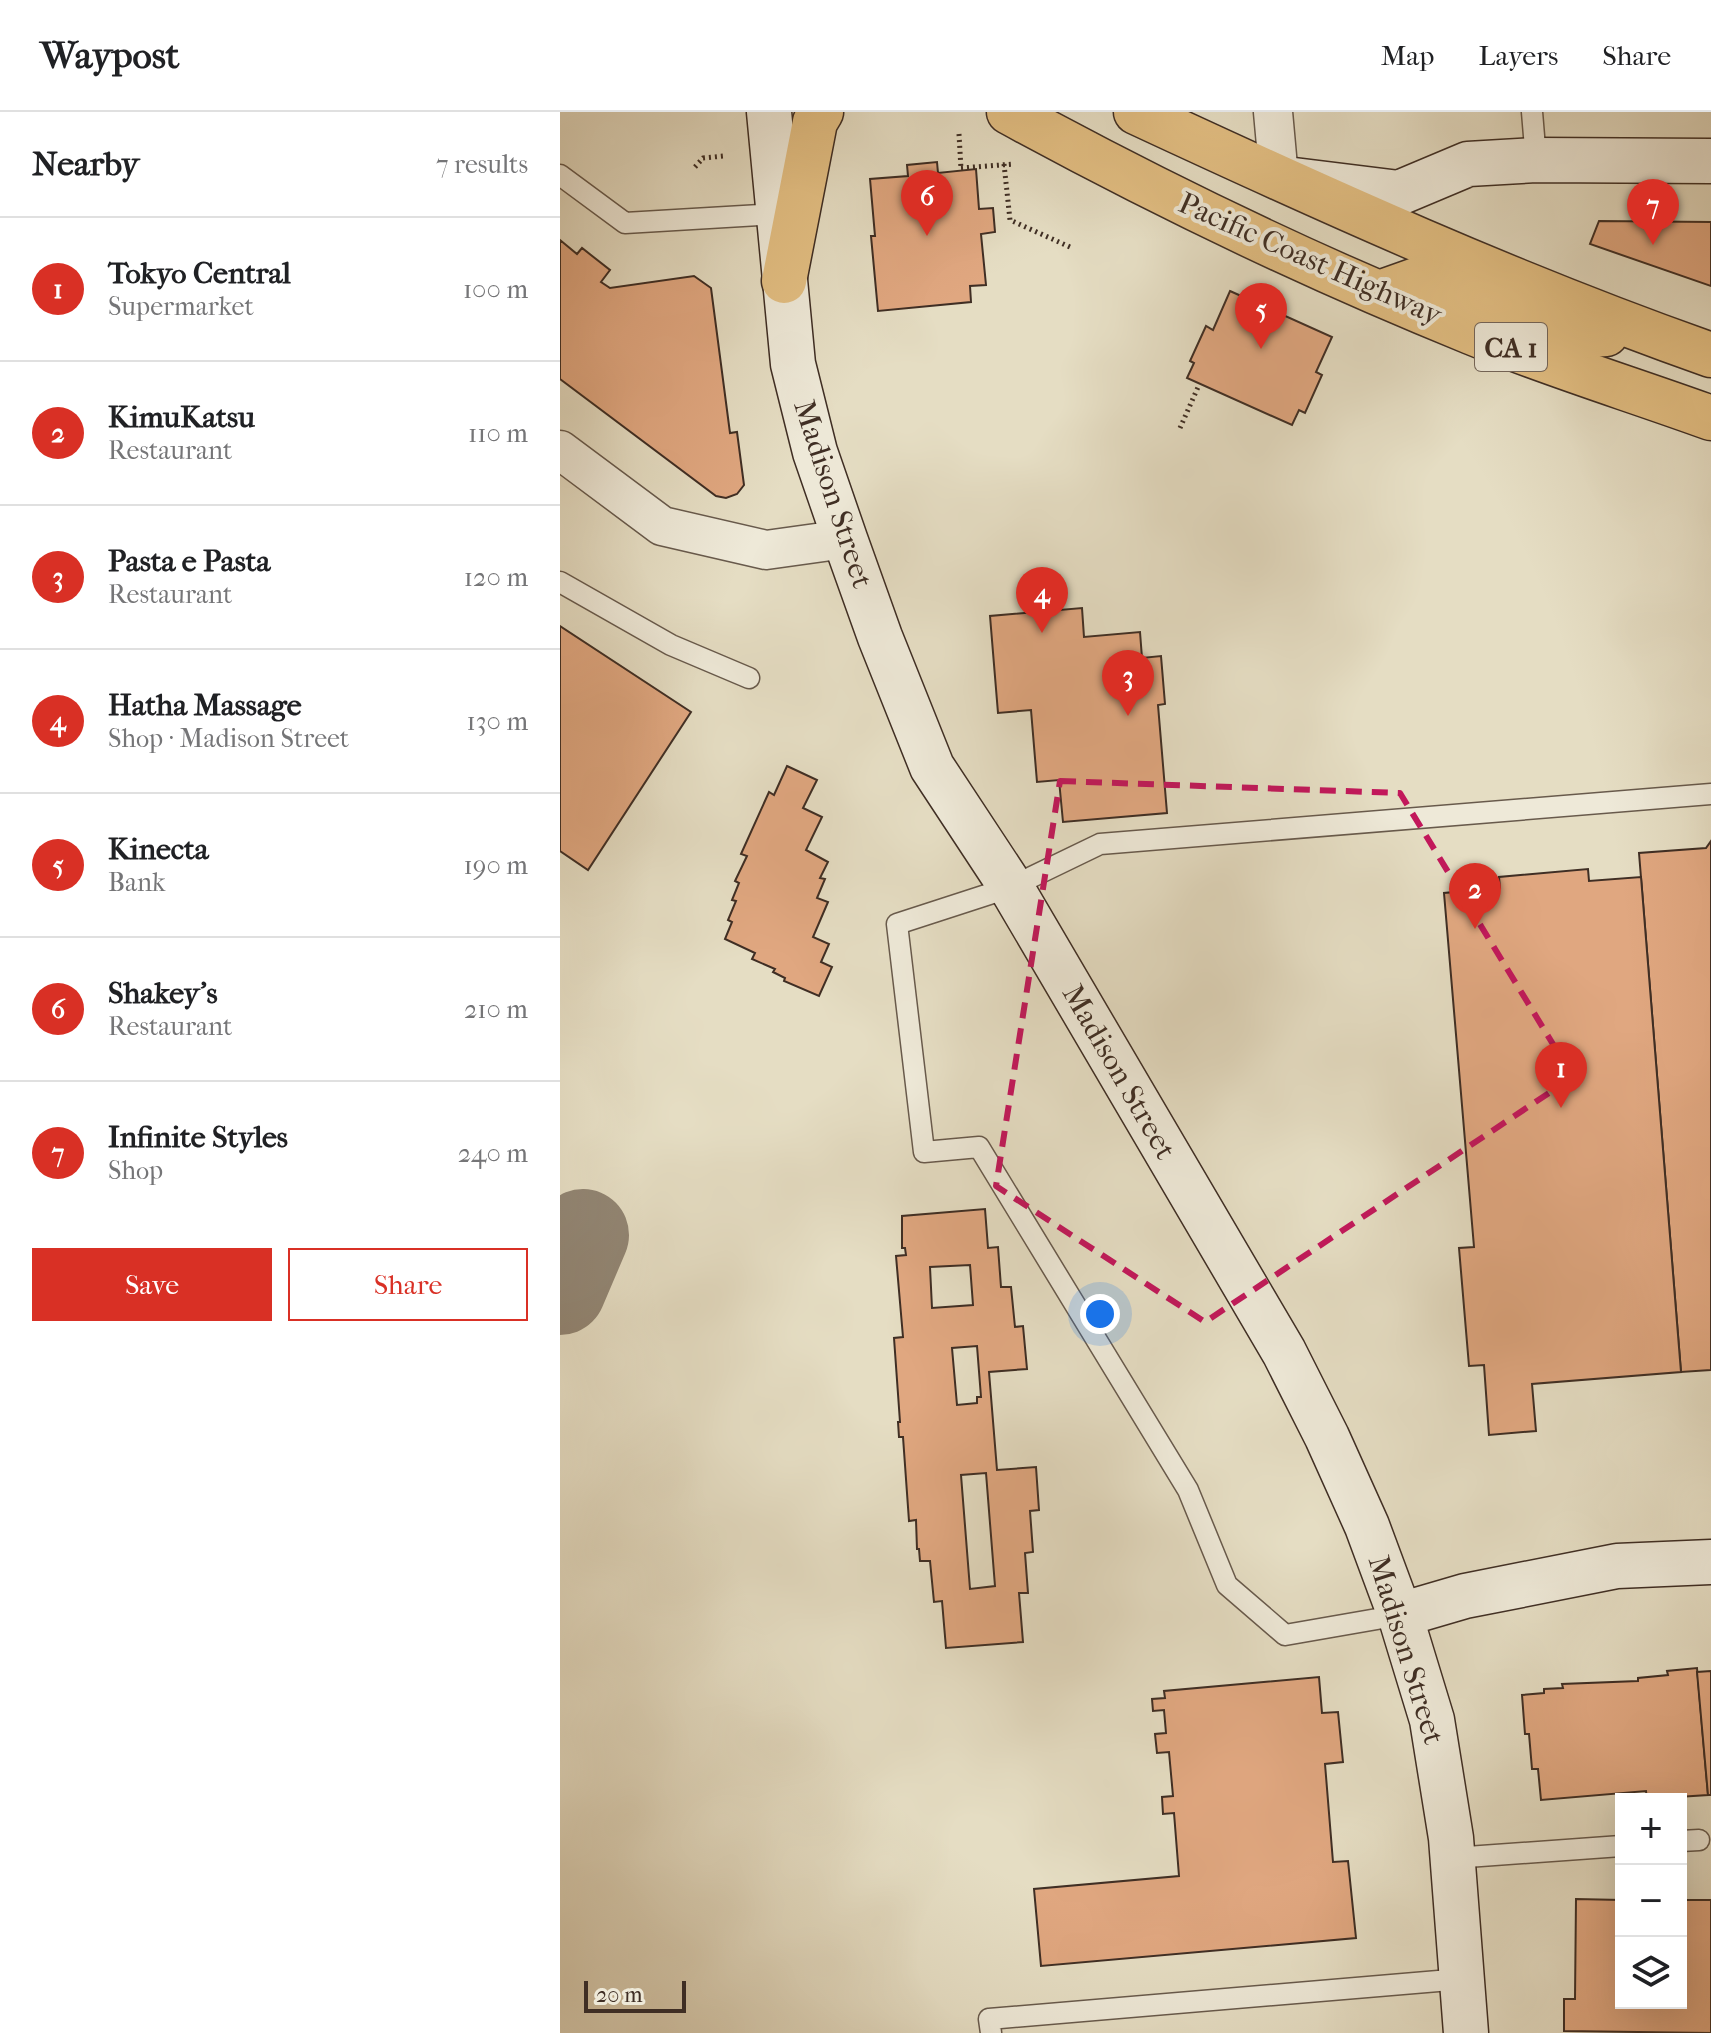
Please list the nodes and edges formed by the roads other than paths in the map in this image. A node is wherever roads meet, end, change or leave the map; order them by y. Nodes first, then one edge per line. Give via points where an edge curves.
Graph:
1 (769, 112) edge
2 (821, 112) edge
3 (1009, 112) edge
4 (1136, 112) edge
5 (1273, 112) edge
6 (1532, 112) edge
7 (1093, 158) junction
8 (1536, 160) junction
9 (1711, 161) edge
10 (560, 175) edge
11 (1279, 178) junction
12 (778, 214) junction
13 (1410, 236) junction
14 (784, 281) junction
15 (1382, 293) junction
16 (1635, 328) junction
17 (1711, 355) edge
18 (1711, 418) edge
19 (560, 450) edge
20 (845, 539) junction
21 (560, 582) edge
22 (749, 678) dead end
23 (1711, 794) edge
24 (1011, 887) junction
25 (1711, 1562) edge
26 (1400, 1615) junction
27 (1615, 1846) edge
28 (1453, 1858) junction
29 (1462, 1979) junction
30 (991, 2033) edge
31 (1466, 2033) edge

1 - 12 main road, Madison Street
2 - 14 highway
3 - 7 highway, Pacific Coast Highway / CA 1
4 - 11 highway, Pacific Coast Highway / CA 1
5 - 11 street
6 - 8 lane
7 - 13 highway via 1099,134 1117,134 1209,178
7 - 15 highway, Pacific Coast Highway / CA 1
8 - 9 main road
8 - 11 main road via 1468,164 1399,193
10 - 12 lane via 625,223
11 - 13 highway, Pacific Coast Highway / CA 1
12 - 14 main road, Madison Street
13 - 16 highway, Pacific Coast Highway / CA 1
14 - 20 main road, Madison Street via 793,364
15 - 16 highway via 1419,279 1576,336
15 - 18 highway, Pacific Coast Highway / CA 1 via 1471,332
16 - 17 highway, Pacific Coast Highway / CA 1
19 - 20 street via 662,526 766,550
20 - 24 main road, Madison Street via 932,767
21 - 22 lane via 671,645
23 - 24 lane via 1100,844
24 - 26 main road, Madison Street via 1284,1352 1356,1501
24 - 26 lane via 897,924 924,1152 979,1147 1188,1490 1227,1585 1285,1635
25 - 26 main road via 1617,1566 1465,1596
26 - 28 main road, Madison Street via 1432,1720
27 - 28 lane
28 - 29 main road, Madison Street
29 - 30 lane via 989,2019
29 - 31 main road, Madison Street

